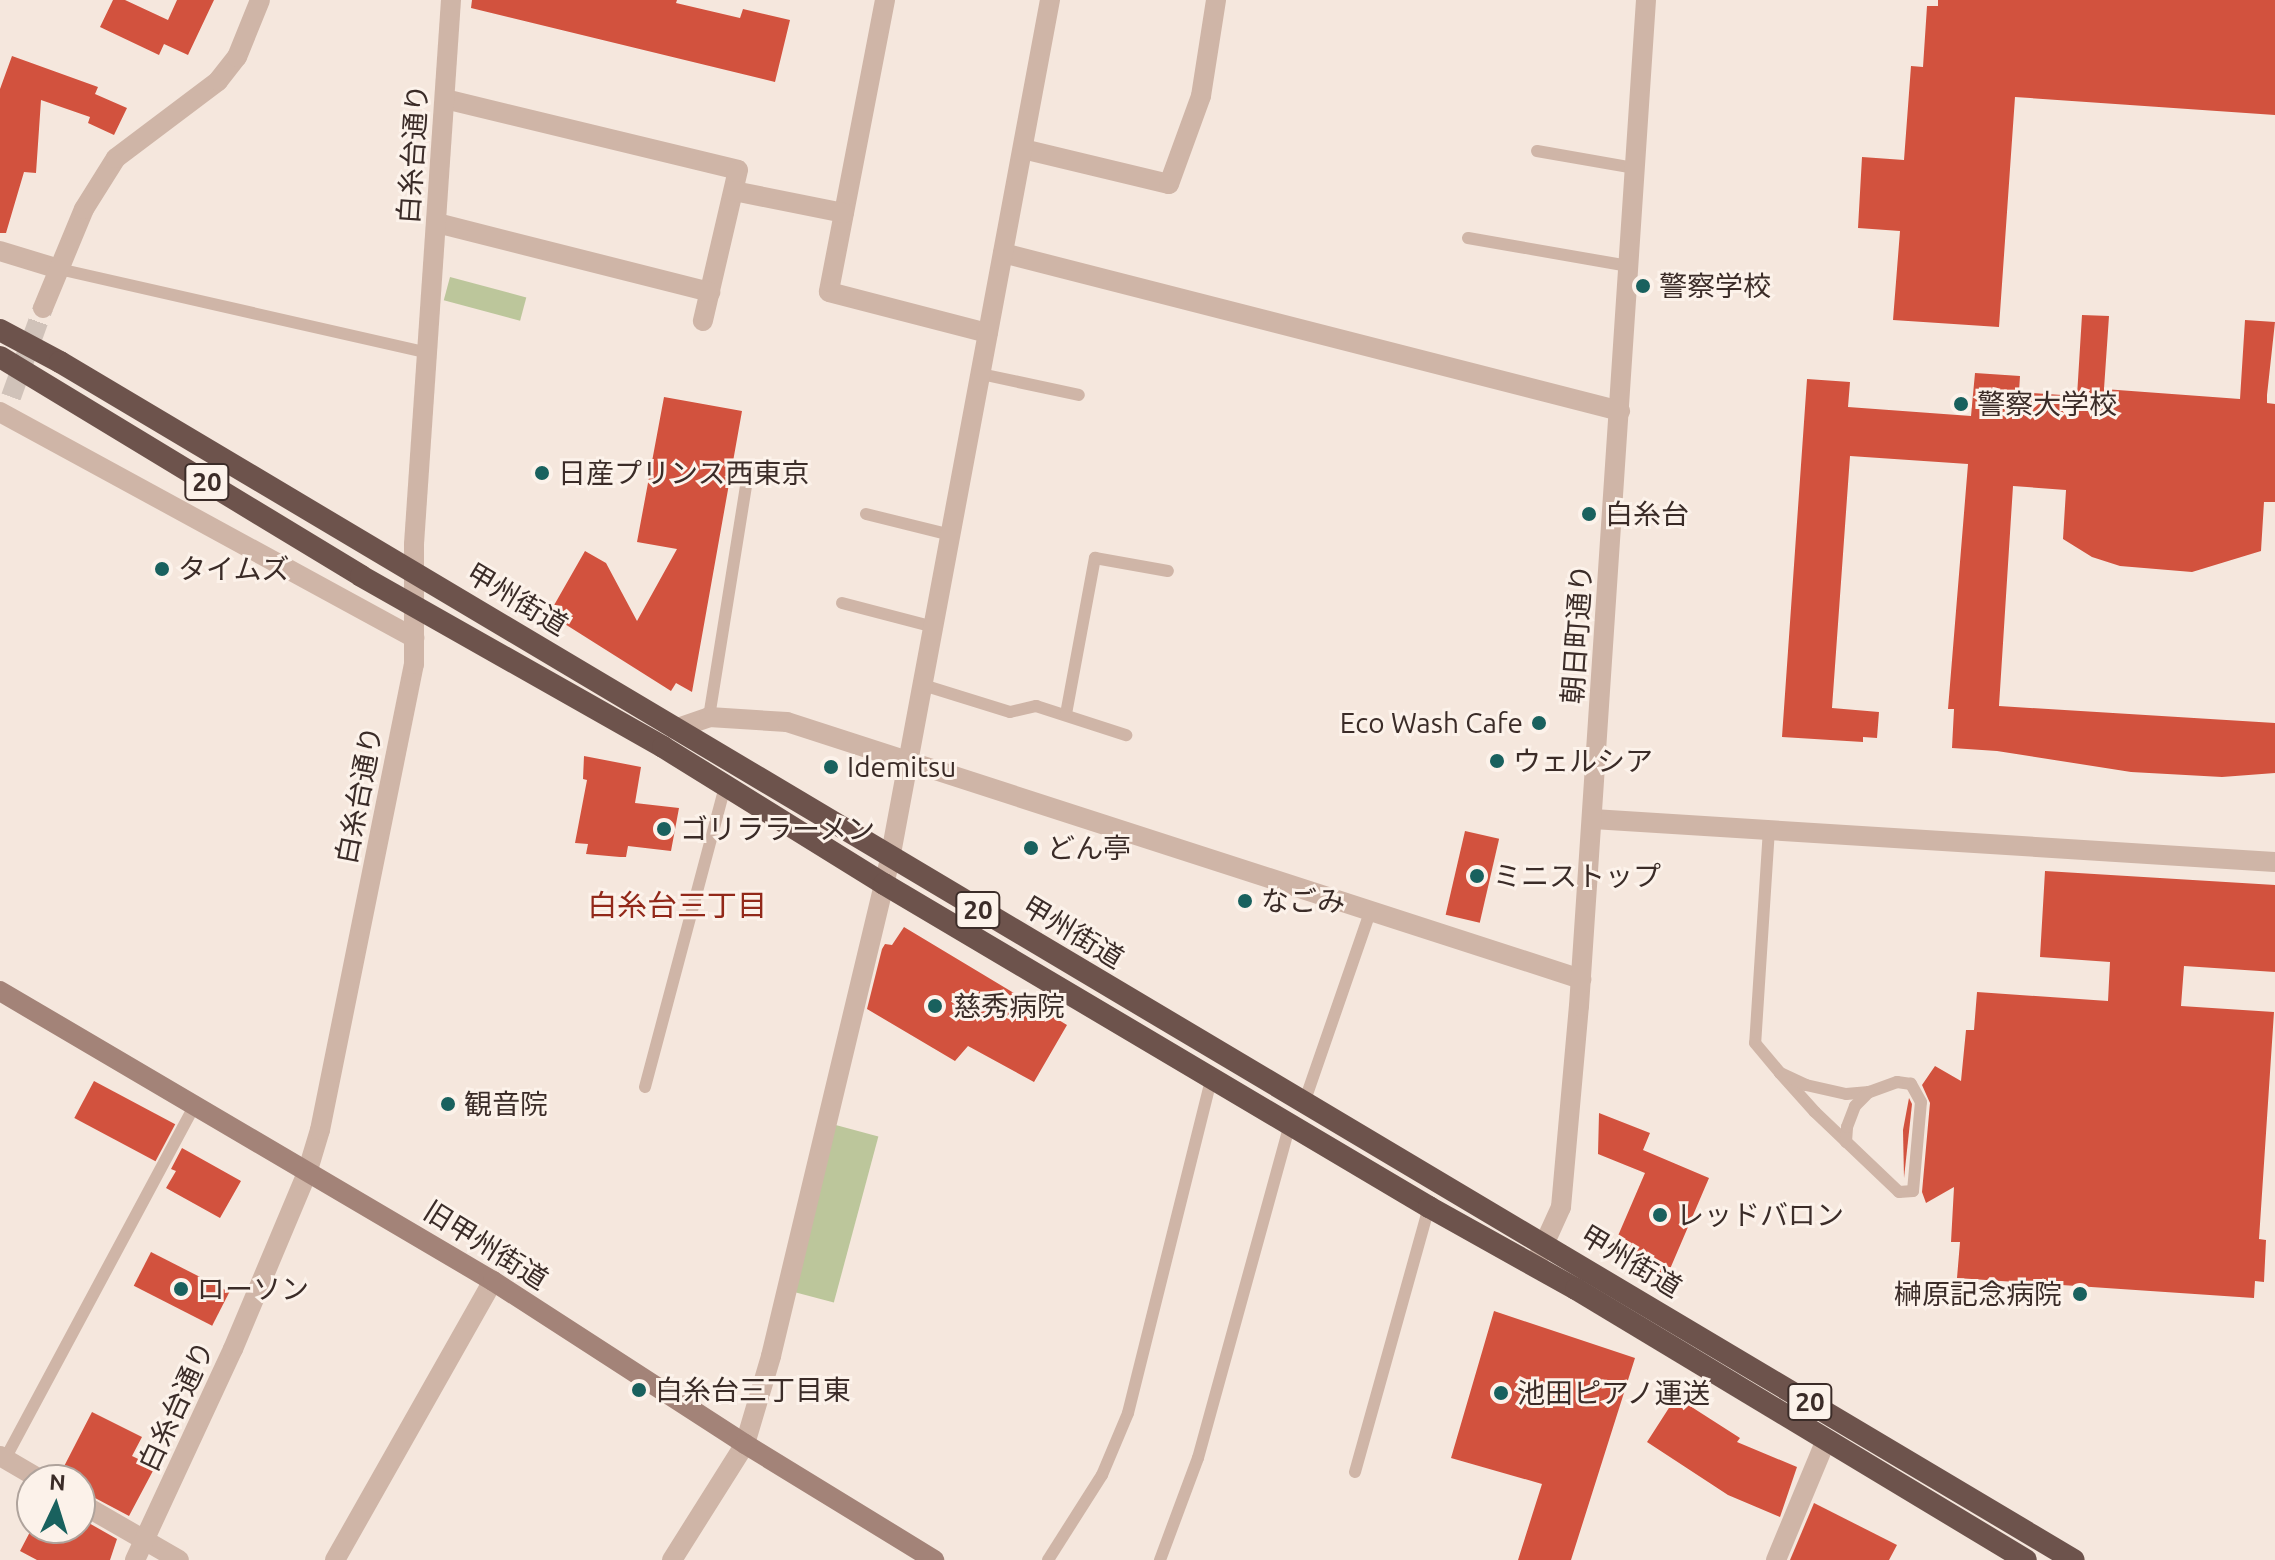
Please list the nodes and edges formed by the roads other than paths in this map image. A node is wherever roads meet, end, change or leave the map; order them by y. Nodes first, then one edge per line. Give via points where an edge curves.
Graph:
1 (260, 0) edge
2 (451, 0) edge
3 (885, 0) edge
4 (1050, 0) edge
5 (1216, 0) edge
6 (1646, 0) edge
7 (445, 99) junction
8 (1023, 149) junction
9 (1537, 151) dead end
10 (1634, 168) junction
11 (734, 191) junction
12 (844, 213) junction
13 (437, 223) junction
14 (1468, 238) dead end
15 (0, 251) edge
16 (1003, 253) junction
17 (1629, 266) junction
18 (59, 269) junction
19 (710, 292) junction
20 (43, 308) tunnel mouth
21 (703, 321) dead end
22 (0, 330) edge
23 (988, 333) junction
24 (428, 353) junction
25 (0, 357) edge
26 (981, 374) junction
27 (1079, 395) dead end
28 (1620, 411) junction
29 (4, 413) edge
30 (749, 466) dead end
31 (866, 514) dead end
32 (951, 535) junction
33 (1168, 571) dead end
34 (414, 572) junction
35 (842, 603) dead end
36 (414, 606) junction
37 (934, 627) junction
38 (414, 638) junction
39 (923, 685) junction
40 (1066, 714) junction
41 (709, 717) junction
42 (675, 729) junction
43 (1126, 735) dead end
44 (909, 761) junction
45 (725, 786) junction
46 (1593, 819) junction
47 (1769, 829) junction
48 (890, 859) junction
49 (2275, 862) edge
50 (884, 884) junction
51 (1371, 909) junction
52 (1581, 979) junction
53 (0, 991) edge
54 (1780, 1073) junction
55 (1212, 1076) junction
56 (645, 1087) dead end
57 (1869, 1092) junction
58 (1304, 1103) junction
59 (195, 1105) junction
60 (1290, 1123) junction
61 (1846, 1142) junction
62 (307, 1173) junction
63 (1429, 1207) junction
64 (1544, 1245) junction
65 (1534, 1266) junction
66 (493, 1281) junction
67 (1825, 1442) junction
68 (745, 1444) junction
69 (3, 1458) edge
70 (1355, 1472) dead end
71 (96, 1516) edge
72 (139, 1550) edge
73 (930, 1559) edge
74 (179, 1560) edge
75 (335, 1560) edge
76 (672, 1560) edge
77 (1048, 1560) edge
78 (1160, 1560) edge
79 (1776, 1560) edge
80 (2026, 1560) edge
81 (2074, 1560) edge

1 - 18 street via 237,57 218,81 116,158 84,209
2 - 7 street, 白糸台通り
3 - 12 street
4 - 8 street
5 - 8 street via 1201,96 1169,184
6 - 10 street, 朝日町通り
7 - 11 street via 738,170
7 - 13 street, 白糸台通り
8 - 16 street
9 - 10 lane
10 - 17 street, 朝日町通り
11 - 12 street
11 - 19 street
12 - 23 street via 829,292
13 - 19 street
13 - 24 street, 白糸台通り
14 - 17 lane
15 - 18 street
16 - 23 street
16 - 28 street
17 - 28 street, 朝日町通り
18 - 20 street
18 - 24 lane
19 - 21 street
22 - 34 highway, 甲州街道 / 20
23 - 26 street
24 - 34 street, 白糸台通り
25 - 36 highway, 甲州街道 / 20
26 - 27 lane
26 - 32 street
28 - 46 street, 朝日町通り
29 - 38 street
30 - 41 lane
31 - 32 lane
32 - 37 street
33 - 40 lane via 1095,558
34 - 36 street, 白糸台通り
34 - 42 highway, 甲州街道 / 20
35 - 37 lane
36 - 38 street, 白糸台通り
36 - 45 highway, 甲州街道 / 20
37 - 39 street
38 - 62 street, 白糸台通り via 414,664
39 - 40 lane via 1010,712 1036,706
39 - 44 street
40 - 43 lane
41 - 42 street
41 - 44 street via 787,722
42 - 48 highway, 甲州街道 / 20
44 - 48 street
44 - 51 street
45 - 50 highway, 甲州街道 / 20
45 - 56 lane
46 - 47 street
46 - 52 street, 朝日町通り
47 - 49 street
47 - 54 lane via 1755,1043
48 - 50 street
48 - 58 highway, 甲州街道 / 20
50 - 55 highway, 甲州街道 / 20
50 - 68 street via 775,1341
51 - 52 street
51 - 58 lane
52 - 64 street, 朝日町通り via 1561,1207
53 - 59 main road, 旧甲州街道
54 - 57 lane via 1825,1091
54 - 61 lane
55 - 60 highway, 甲州街道 / 20
55 - 77 lane via 1128,1413 1102,1475
57 - 61 lane via 1855,1106
57 - 61 lane via 1897,1082 1911,1084 1919,1094 1913,1191 1899,1192
58 - 64 highway, 甲州街道 / 20
59 - 62 main road, 旧甲州街道
59 - 69 lane
60 - 63 highway, 甲州街道 / 20
60 - 78 lane via 1198,1458
62 - 66 main road, 旧甲州街道
62 - 72 street, 白糸台通り via 233,1349
63 - 65 highway, 甲州街道 / 20
63 - 70 lane
64 - 65 street, 朝日町通り
64 - 81 highway, 甲州街道 / 20
65 - 67 highway, 甲州街道 / 20
66 - 68 main road, 旧甲州街道
66 - 75 street
67 - 79 street
67 - 80 highway, 甲州街道 / 20
68 - 73 main road, 旧甲州街道
68 - 76 street
71 - 72 street
72 - 74 street

